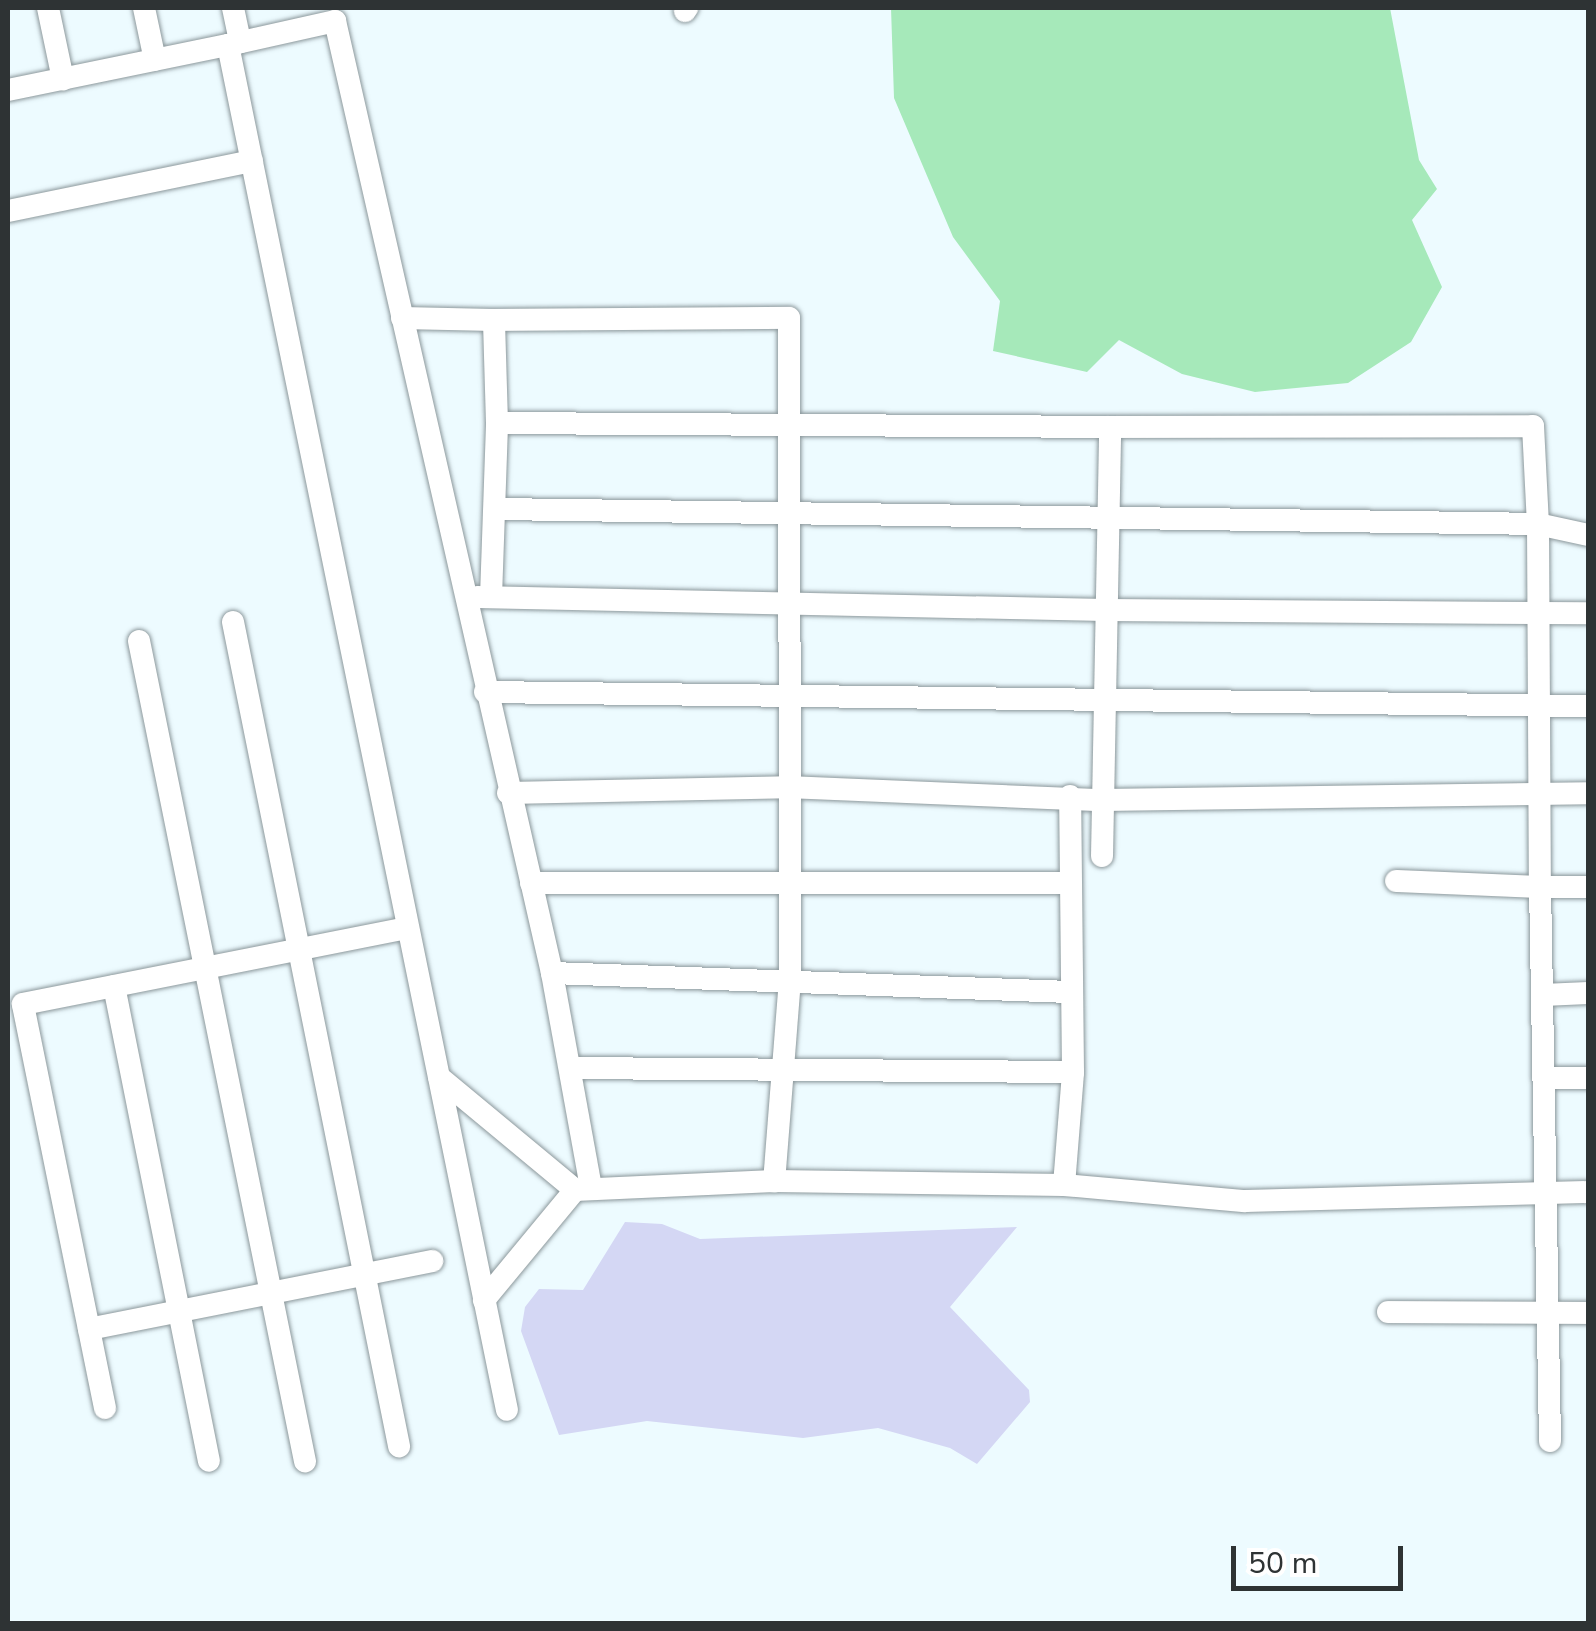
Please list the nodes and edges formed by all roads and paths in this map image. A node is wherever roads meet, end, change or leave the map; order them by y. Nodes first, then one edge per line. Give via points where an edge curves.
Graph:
1 (48, 8) edge
2 (144, 8) edge
3 (233, 8) edge
4 (234, 44) junction
5 (155, 60) junction
6 (63, 79) junction
7 (8, 90) edge
8 (252, 160) junction
9 (8, 211) edge
10 (402, 318) junction
11 (494, 320) junction
12 (789, 422) junction
13 (498, 423) junction
14 (1110, 427) junction
15 (496, 509) junction
16 (788, 516) junction
17 (1106, 518) junction
18 (1538, 524) junction
19 (1588, 534) edge
20 (464, 597) junction
21 (491, 597) junction
22 (788, 603) junction
23 (1104, 610) junction
24 (1538, 611) junction
25 (1588, 613) edge
26 (233, 622) dead end
27 (140, 641) dead end
28 (485, 692) junction
29 (788, 693) junction
30 (1103, 703) junction
31 (1538, 706) junction
32 (1588, 706) edge
33 (787, 787) junction
34 (1538, 792) junction
35 (1588, 792) edge
36 (508, 793) junction
37 (1070, 796) junction
38 (1102, 800) junction
39 (1102, 856) dead end
40 (1396, 881) dead end
41 (531, 883) junction
42 (1070, 883) junction
43 (787, 886) junction
44 (1588, 886) edge
45 (1540, 887) junction
46 (408, 928) junction
47 (299, 950) junction
48 (205, 968) junction
49 (552, 973) junction
50 (790, 979) junction
51 (114, 986) junction
52 (1072, 992) junction
53 (1543, 994) junction
54 (1588, 994) edge
55 (570, 1068) junction
56 (786, 1070) junction
57 (1072, 1072) junction
58 (438, 1078) junction
59 (1544, 1078) junction
60 (1588, 1078) edge
61 (774, 1181) junction
62 (1064, 1186) junction
63 (583, 1189) junction
64 (1546, 1190) junction
65 (1588, 1192) edge
66 (432, 1261) dead end
67 (364, 1275) junction
68 (271, 1294) junction
69 (484, 1300) junction
70 (179, 1312) junction
71 (1388, 1312) dead end
72 (1588, 1312) edge
73 (1548, 1313) junction
74 (89, 1330) junction
75 (105, 1408) dead end
76 (507, 1410) dead end
77 (1550, 1441) dead end
78 (399, 1446) dead end
79 (209, 1461) dead end
80 (305, 1461) dead end

1 - 6 street
2 - 5 street
3 - 4 street
4 - 5 street
4 - 8 street
4 - 10 street via 336,20
5 - 6 street
6 - 7 street
8 - 9 street
8 - 46 street
10 - 11 street
10 - 20 street
11 - 12 street via 789,318
11 - 13 street
12 - 13 street
12 - 14 street
12 - 16 street
13 - 15 street
14 - 17 street
14 - 18 street via 1533,426
15 - 16 street
15 - 21 street
16 - 17 street
16 - 22 street
17 - 18 street
17 - 23 street
18 - 19 street
18 - 24 street
20 - 21 street
20 - 28 street
21 - 22 street
22 - 23 street
22 - 29 street
23 - 24 street
23 - 30 street
24 - 25 street
24 - 31 street
26 - 47 street
27 - 48 street
28 - 29 street
28 - 36 street
29 - 30 street
29 - 33 street
30 - 31 street
30 - 38 street
31 - 32 street
31 - 34 street
33 - 36 street
33 - 37 street
33 - 43 street
34 - 35 street
34 - 38 street
34 - 45 street
36 - 41 street
37 - 38 street
37 - 42 street
38 - 39 street
40 - 45 street
41 - 43 street
41 - 49 street
42 - 43 street
42 - 52 street
43 - 50 street
44 - 45 street
45 - 53 street
46 - 47 street
46 - 58 street
47 - 48 street
47 - 67 street
48 - 51 street
48 - 68 street
49 - 50 street
49 - 55 street
50 - 52 street
50 - 56 street
51 - 70 street
51 - 74 street via 24,1004
52 - 57 street
53 - 54 street
53 - 59 street
55 - 56 street
55 - 63 street
56 - 57 street
56 - 61 street
57 - 62 street
58 - 63 street
58 - 69 street
59 - 60 street
59 - 64 street
61 - 62 street
61 - 63 street
62 - 64 street via 1245,1200
63 - 69 street
64 - 65 street
64 - 73 street
66 - 67 street
67 - 68 street
67 - 78 street
68 - 70 street
68 - 80 street
69 - 76 street
70 - 74 street
70 - 79 street
71 - 73 street
72 - 73 street
73 - 77 street
74 - 75 street

